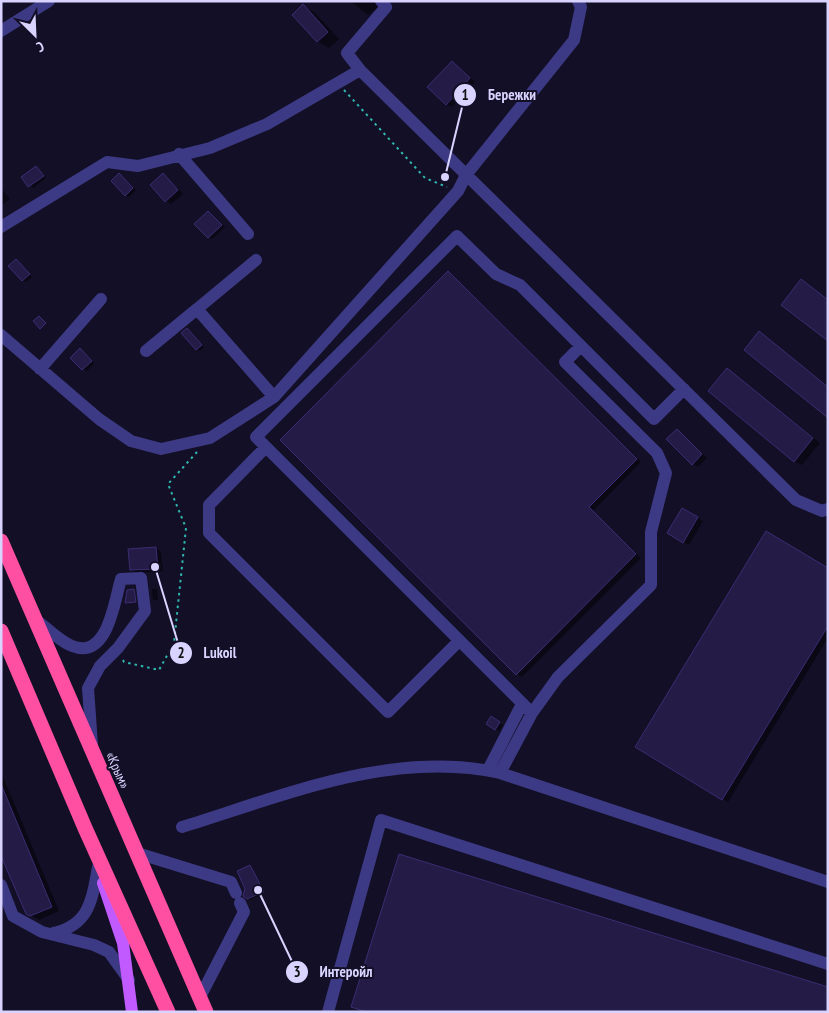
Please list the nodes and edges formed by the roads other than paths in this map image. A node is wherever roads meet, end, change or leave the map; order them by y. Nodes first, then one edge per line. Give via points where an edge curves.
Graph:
1 (49, 1) edge
2 (381, 1) edge
3 (578, 1) edge
4 (1, 31) edge
5 (360, 70) junction
6 (179, 154) junction
7 (466, 175) junction
8 (1, 227) edge
9 (248, 234) dead end
10 (256, 260) dead end
11 (101, 299) dead end
12 (197, 309) junction
13 (1, 335) edge
14 (582, 346) junction
15 (146, 351) dead end
16 (40, 369) junction
17 (684, 389) junction
18 (274, 397) junction
19 (266, 447) junction
20 (828, 509) edge
21 (1, 541) edge
22 (35, 618) junction
23 (1, 631) edge
24 (459, 640) junction
25 (527, 708) junction
26 (93, 752) junction
27 (494, 771) junction
28 (182, 827) dead end
29 (85, 828) junction
30 (137, 853) junction
31 (98, 867) junction
32 (828, 882) edge
33 (1, 885) edge
34 (51, 934) junction
35 (828, 964) edge
36 (129, 980) junction
37 (200, 997) junction
38 (132, 1012) edge
39 (168, 1012) edge
40 (206, 1012) edge
41 (328, 1012) edge

1 - 4 street
2 - 5 street via 386,7 347,53
3 - 7 street via 581,7 574,40
5 - 6 street via 267,124 210,148
5 - 7 street
6 - 8 street via 138,166 107,162
6 - 9 street
7 - 17 street
7 - 18 street via 458,191
10 - 12 street
11 - 16 street
12 - 15 street
12 - 18 street
13 - 16 street
14 - 17 street via 654,419
14 - 19 street via 520,285 496,274 457,236 256,437
14 - 25 street via 565,362 657,453 666,473 650,532 650,585
16 - 18 street via 99,419 131,440 162,450 210,438
17 - 20 street via 796,500 822,511
19 - 24 street
19 - 24 street via 209,505 209,533 388,712
21 - 22 highway, «Крым»
22 - 26 highway, «Крым»
22 - 26 street via 71,646 84,649 97,644 106,632 121,579 141,578 146,611 100,666 88,688
23 - 29 highway
24 - 25 street
25 - 27 street
26 - 30 highway, «Крым»
27 - 28 street via 419,767 349,776
27 - 32 street
29 - 31 main road
29 - 39 highway
30 - 37 highway, «Крым»
30 - 37 street via 231,882 244,912
31 - 34 street via 86,913 69,930
31 - 36 main road via 123,943
33 - 34 street via 14,916
34 - 36 street via 109,952
35 - 41 street via 380,820
36 - 38 main road
37 - 40 highway, «Крым»

